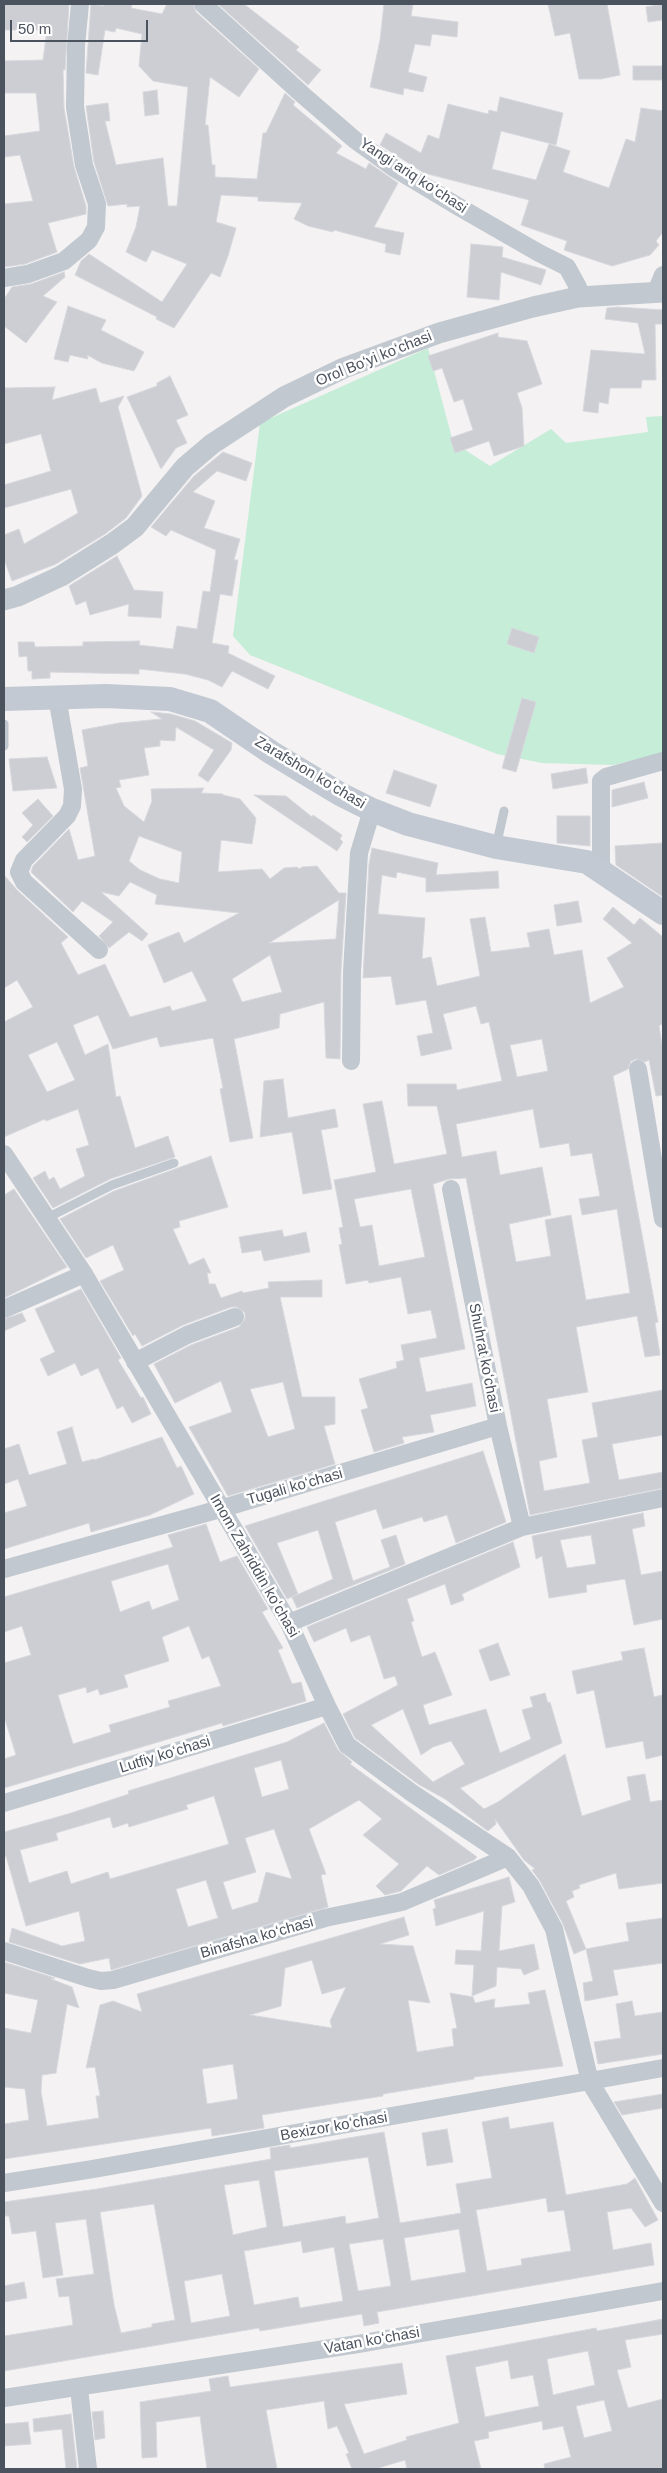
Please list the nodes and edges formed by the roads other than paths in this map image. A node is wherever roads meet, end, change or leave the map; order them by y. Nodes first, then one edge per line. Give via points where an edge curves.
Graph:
1 (80, 4) edge
2 (203, 4) edge
3 (4, 278) edge
4 (661, 286) edge
5 (578, 297) junction
6 (4, 600) edge
7 (57, 697) junction
8 (4, 699) edge
9 (4, 724) edge
10 (4, 746) edge
11 (663, 761) edge
12 (372, 810) junction
13 (504, 811) dead end
14 (496, 847) junction
15 (601, 872) junction
16 (663, 913) edge
17 (99, 950) dead end
18 (351, 1061) dead end
19 (638, 1069) dead end
20 (4, 1154) edge
21 (174, 1163) dead end
22 (451, 1189) dead end
23 (47, 1218) junction
24 (663, 1219) edge
25 (84, 1274) junction
26 (4, 1309) edge
27 (235, 1317) dead end
28 (136, 1362) junction
29 (498, 1426) junction
30 (663, 1498) edge
31 (220, 1508) junction
32 (522, 1527) junction
33 (4, 1569) edge
34 (289, 1623) junction
35 (326, 1706) junction
36 (4, 1803) edge
37 (508, 1858) junction
38 (4, 1951) edge
39 (663, 2068) edge
40 (590, 2082) junction
41 (4, 2182) edge
42 (663, 2203) edge
43 (663, 2291) edge
44 (79, 2388) junction
45 (4, 2398) edge
46 (88, 2469) edge

1 - 3 street via 75,107 84,165 97,204 96,227 89,240 64,261 28,274
2 - 5 street, Yangi ariq koʻchasi via 355,140 459,207 567,267 578,287
4 - 5 street, Orol Boʻyi koʻchasi
5 - 6 street, Orol Boʻyi koʻchasi via 439,333 344,368 284,397 212,444 185,468 135,527 112,544 61,576
7 - 8 main road, Zarafshon koʻchasi
7 - 12 main road, Zarafshon koʻchasi via 170,699 210,711 315,779
7 - 17 street via 73,789 72,806 67,816 24,860 19,872 24,882
9 - 10 lane
11 - 15 street via 601,781
12 - 14 main road, Zarafshon koʻchasi via 408,824
12 - 18 street via 359,853
13 - 14 lane
14 - 15 main road, Zarafshon koʻchasi via 587,862
15 - 16 main road, Zarafshon koʻchasi
19 - 24 street
20 - 23 street, Imom Zahriddin koʻchasi
21 - 23 lane via 112,1185
22 - 29 street, Shuhrat koʻchasi
23 - 25 street, Imom Zahriddin koʻchasi
25 - 26 street
25 - 28 street, Imom Zahriddin koʻchasi
27 - 28 street via 187,1335
28 - 31 street, Imom Zahriddin koʻchasi
29 - 31 street, Tugali koʻchasi
29 - 32 street, Shuhrat koʻchasi
30 - 32 street
31 - 33 street, Tugali koʻchasi
31 - 34 street, Imom Zahriddin koʻchasi
32 - 34 street
34 - 35 street, Imom Zahriddin koʻchasi
35 - 36 street, Lutfiy koʻchasi
35 - 37 street, Imom Zahriddin koʻchasi via 347,1745
37 - 38 street, Binafsha koʻchasi via 402,1902 325,1918 113,1980 88,1978
37 - 40 street, Imom Zahriddin koʻchasi via 531,1886 554,1929
39 - 40 street, Bexizor koʻchasi
40 - 41 street, Bexizor koʻchasi
40 - 42 street, Imom Zahriddin koʻchasi
43 - 44 street, Vatan koʻchasi
44 - 45 street, Vatan koʻchasi
44 - 46 street

